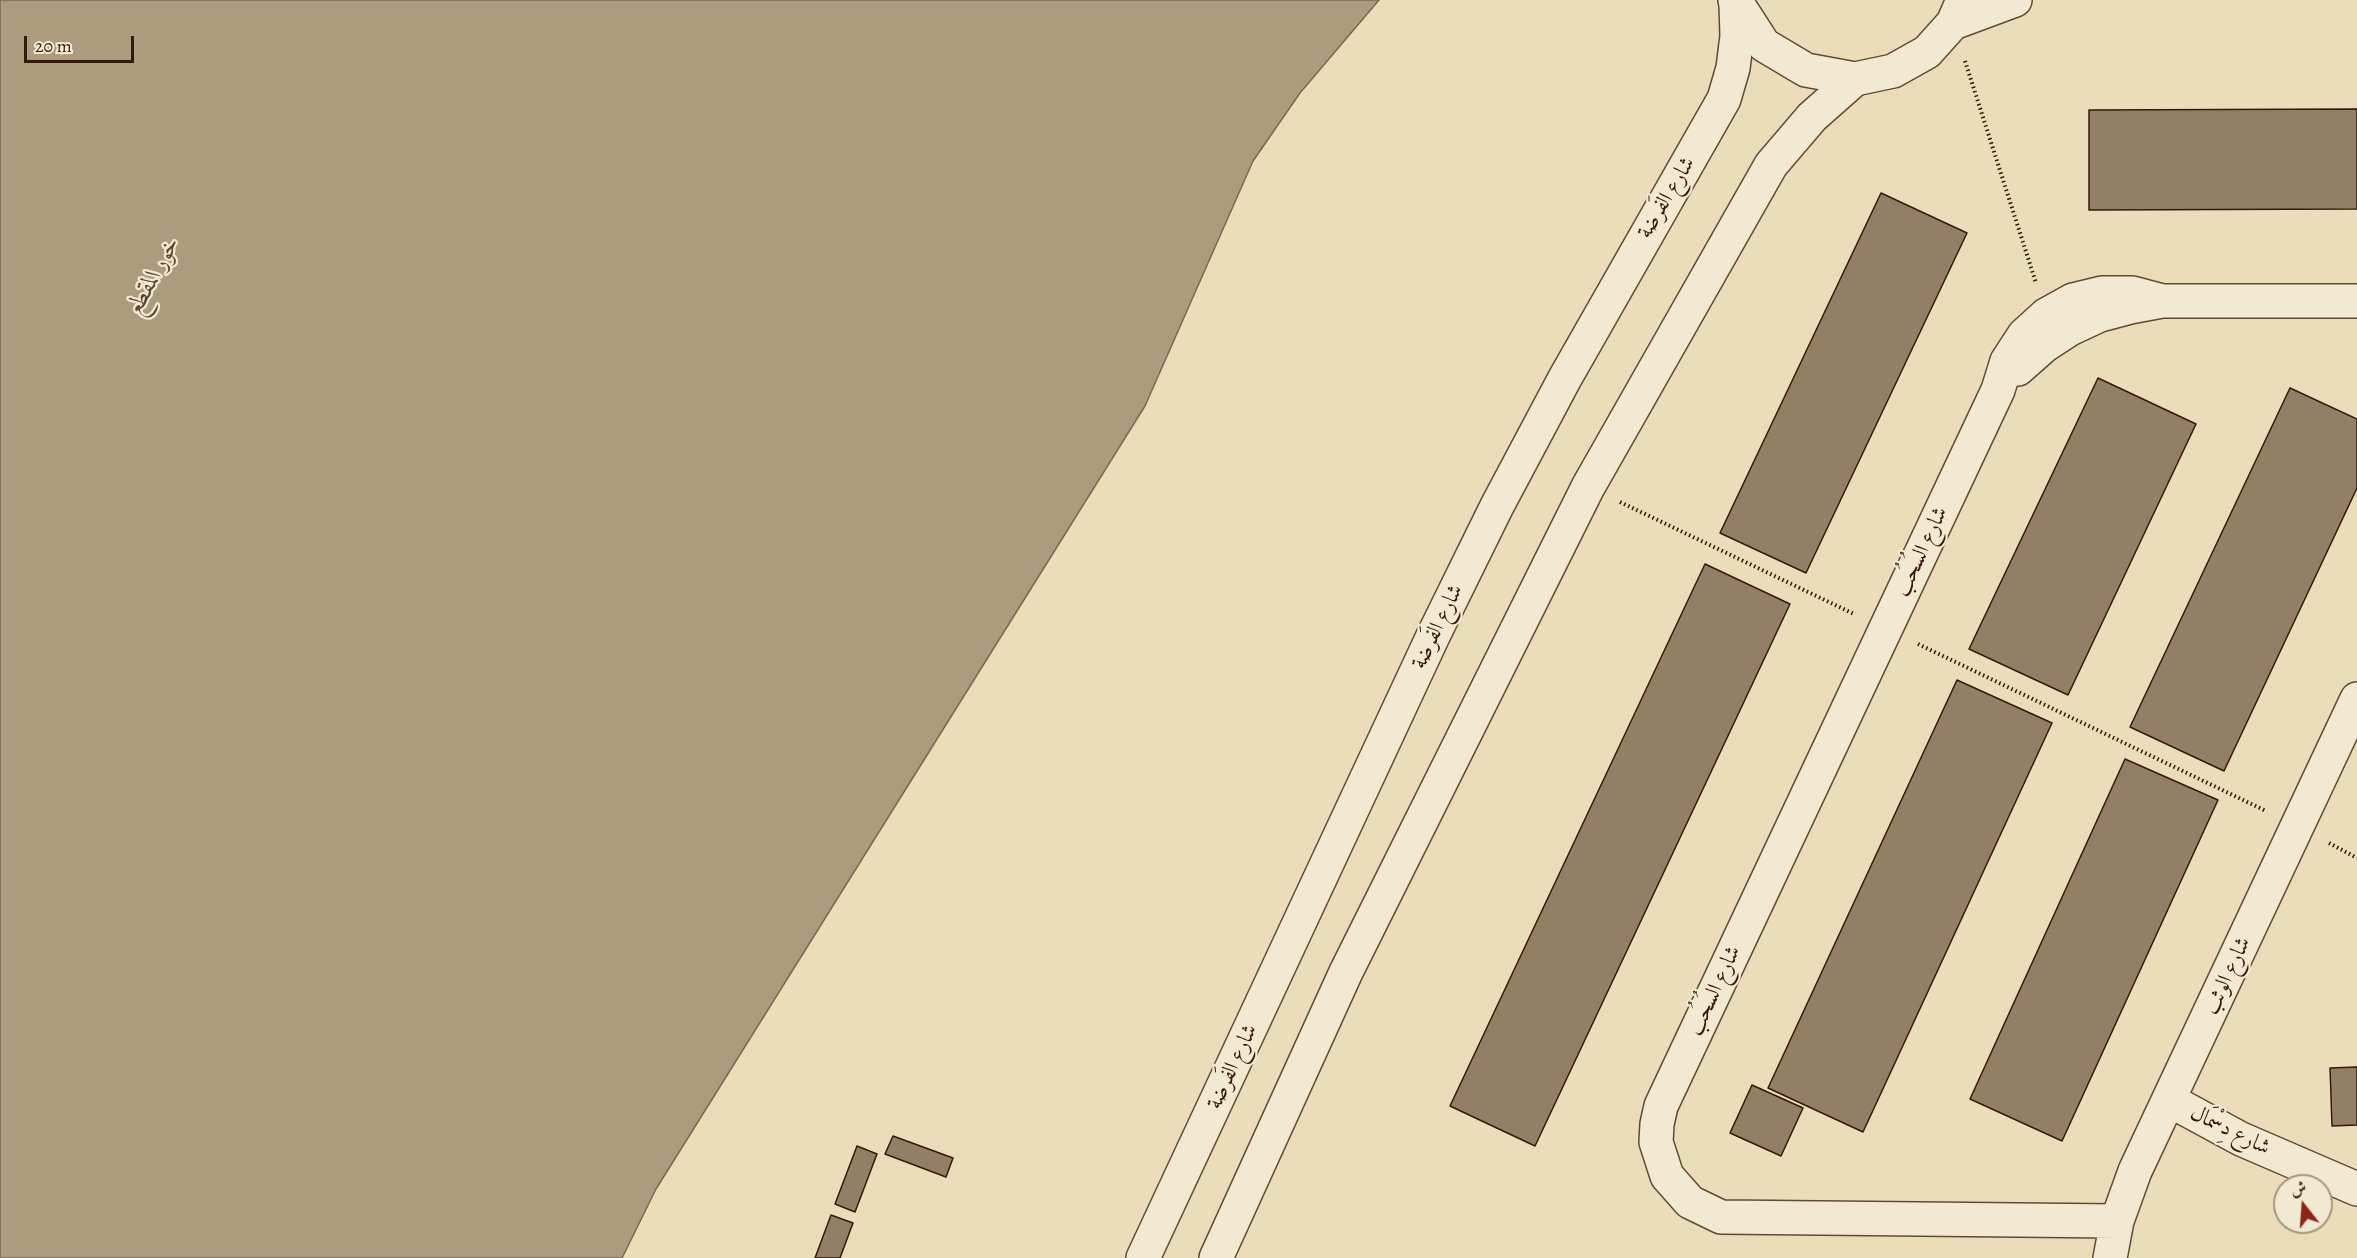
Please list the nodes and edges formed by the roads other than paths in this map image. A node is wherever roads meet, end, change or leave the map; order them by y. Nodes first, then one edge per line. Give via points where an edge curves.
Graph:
1 (2015, 0) edge
2 (1736, 2) edge
3 (1958, 12) edge
4 (1855, 79) junction
5 (2357, 301) edge
6 (2162, 302) junction
7 (1998, 390) junction
8 (2357, 699) edge
9 (2169, 1100) junction
10 (2357, 1189) edge
11 (2117, 1221) junction
12 (1143, 1258) edge
13 (1216, 1258) edge
14 (2110, 1258) edge

1 - 3 street
2 - 4 street via 1764,45 1806,70
2 - 12 street, شارع الفَرضة via 1737,36 1724,99 1587,339 1492,516
3 - 4 street via 1927,52 1893,71
4 - 13 street via 1812,117 1765,175 1588,487 1346,972
5 - 6 street, شارع السُحُب
6 - 7 street, شارع السُحُب via 2100,315 2070,329 2044,346
6 - 7 street, شارع السُحُب via 2132,293 2102,293 2073,300 2046,315 2024,335 2007,361
7 - 11 street, شارع السُحُب via 1661,1106 1656,1133 1660,1160 1678,1191 1705,1211 1721,1217
8 - 9 street, شارع الوثب
9 - 10 street, شارع دِسْمَال via 2241,1139
9 - 11 street, شارع الوثب
11 - 14 street, شارع الوثب

